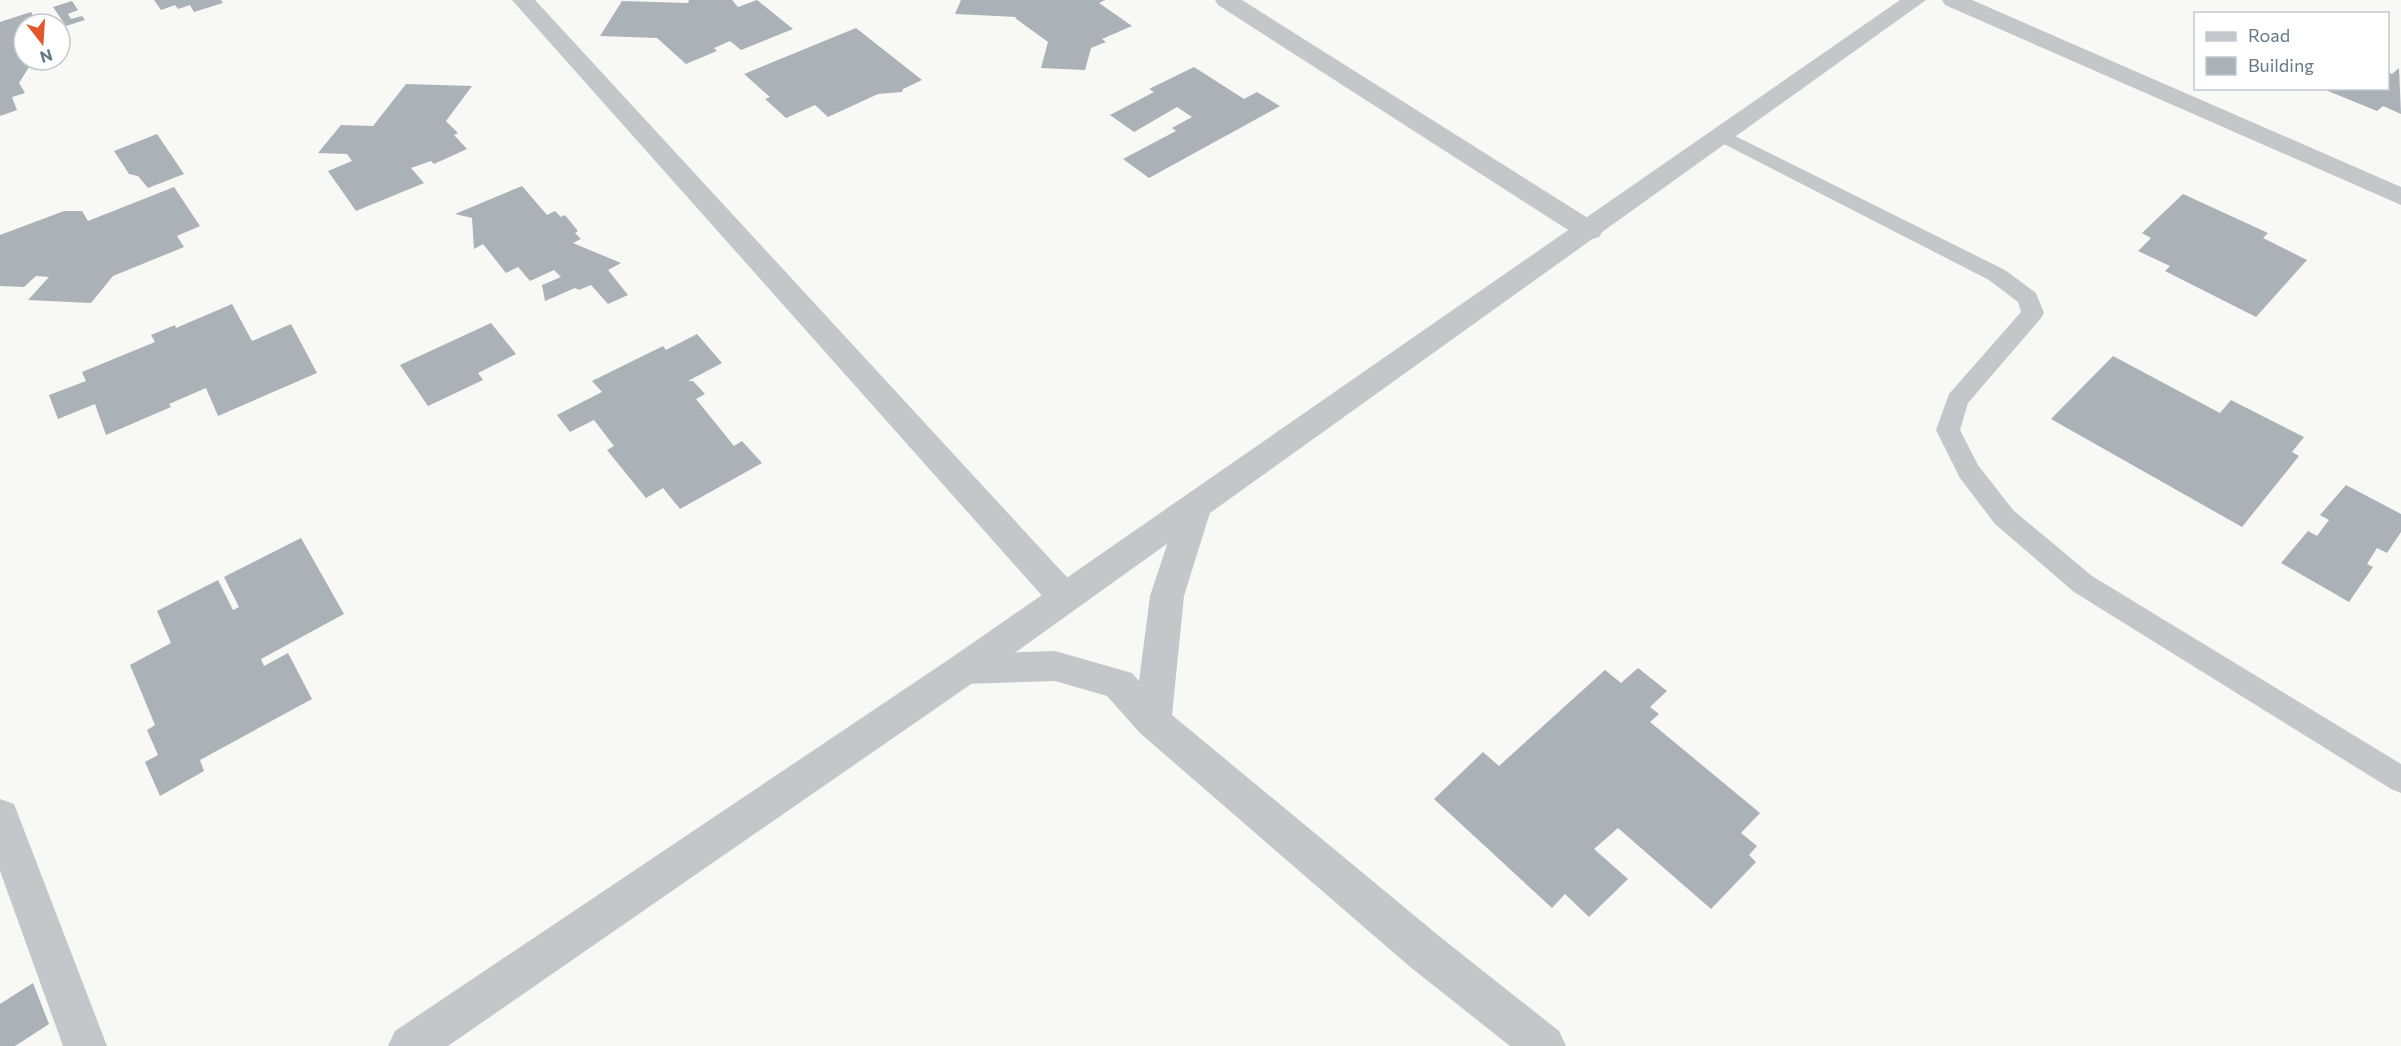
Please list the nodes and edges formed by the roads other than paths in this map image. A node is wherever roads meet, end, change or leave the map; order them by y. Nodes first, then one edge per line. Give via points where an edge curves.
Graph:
1 (523, 0) edge
2 (1226, 0) edge
3 (1915, 0) edge
4 (1953, 0) edge
5 (1993, 0) edge
6 (2049, 43) junction
7 (1723, 136) junction
8 (2401, 197) edge
9 (1589, 231) junction
10 (1196, 506) junction
11 (1064, 597) junction
12 (964, 669) junction
13 (1152, 721) junction
14 (2401, 780) edge
15 (0, 818) edge
16 (85, 1046) edge
17 (410, 1046) edge
18 (1544, 1046) edge

1 - 11 street
2 - 9 street
3 - 7 street
4 - 6 street
5 - 6 street
6 - 8 street
7 - 9 street
7 - 14 lane via 1997,275 2028,298 2033,313 1958,400 1948,430 1969,471 2004,517 2083,584
9 - 10 street
10 - 11 street
10 - 13 street via 1167,596
11 - 12 street
12 - 13 street via 1055,666 1119,684
12 - 17 street
13 - 18 street via 1424,951
15 - 16 street

